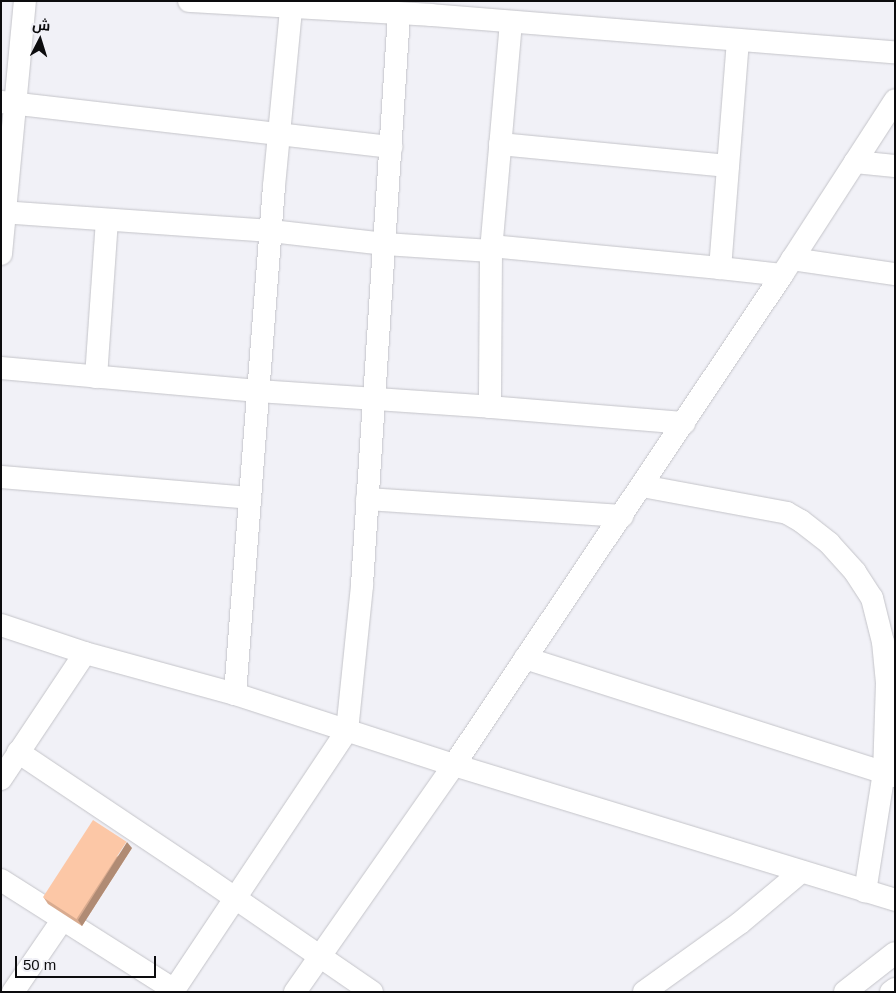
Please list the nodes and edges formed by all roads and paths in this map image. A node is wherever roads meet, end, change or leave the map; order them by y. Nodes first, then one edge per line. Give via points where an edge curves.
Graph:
1 (25, 1) edge
2 (190, 1) edge
3 (431, 8) edge
4 (291, 9) junction
5 (455, 9) edge
6 (399, 14) junction
7 (511, 22) junction
8 (738, 40) junction
9 (895, 52) edge
10 (895, 100) edge
11 (9, 103) edge
12 (279, 134) junction
13 (500, 144) junction
14 (391, 147) junction
15 (855, 162) junction
16 (728, 166) junction
17 (895, 166) edge
18 (3, 212) edge
19 (107, 220) junction
20 (271, 231) junction
21 (385, 244) junction
22 (491, 249) junction
23 (1, 254) edge
24 (787, 267) junction
25 (720, 268) junction
26 (895, 274) edge
27 (1, 368) edge
28 (96, 377) junction
29 (258, 391) junction
30 (375, 399) junction
31 (490, 407) junction
32 (684, 423) junction
33 (1, 477) edge
34 (642, 486) junction
35 (250, 498) junction
36 (367, 499) junction
37 (622, 516) junction
38 (1, 626) edge
39 (85, 653) junction
40 (525, 658) junction
41 (235, 694) junction
42 (347, 731) junction
43 (18, 752) junction
44 (454, 766) junction
45 (890, 774) edge
46 (1, 779) edge
47 (801, 872) junction
48 (1, 880) edge
49 (865, 892) junction
50 (234, 897) junction
51 (895, 900) edge
52 (62, 919) junction
53 (895, 953) edge
54 (319, 956) junction
55 (895, 989) edge
56 (173, 991) edge
57 (12, 992) edge
58 (295, 992) edge
59 (372, 992) edge
60 (644, 992) edge
61 (845, 992) edge
62 (891, 992) edge

1 - 11 street
2 - 4 street
3 - 5 street
3 - 6 street
4 - 6 street
4 - 12 street
5 - 7 street
6 - 14 street
7 - 8 street
7 - 13 street
8 - 9 street
8 - 16 street
10 - 15 street
11 - 12 street
11 - 18 street
12 - 14 street
12 - 20 street
13 - 16 street
13 - 22 street
14 - 21 street
15 - 17 street
15 - 24 street
16 - 25 street
18 - 19 street
18 - 23 street
19 - 20 street
19 - 28 street
20 - 21 street
20 - 29 street
21 - 22 street
21 - 30 street
22 - 25 street
22 - 31 street
24 - 25 street
24 - 26 street
24 - 32 street
27 - 28 street
28 - 29 street
29 - 30 street
29 - 35 street
30 - 31 street
30 - 36 street
31 - 32 street
32 - 34 street
33 - 35 street
34 - 37 street
34 - 45 street via 787,513 829,544 856,572 872,598 883,642
35 - 41 street
36 - 37 street
36 - 42 street
37 - 40 street
38 - 39 street
39 - 41 street
39 - 43 street
40 - 44 street
40 - 45 street
41 - 42 street
42 - 44 street
42 - 50 street
43 - 46 street
43 - 50 street
44 - 47 street
44 - 54 street
45 - 49 street
47 - 49 street
47 - 60 street via 740,923
48 - 52 street
49 - 51 street
50 - 54 street
50 - 56 street
52 - 56 street
52 - 57 street
53 - 61 street
54 - 58 street
54 - 59 street
55 - 62 street

